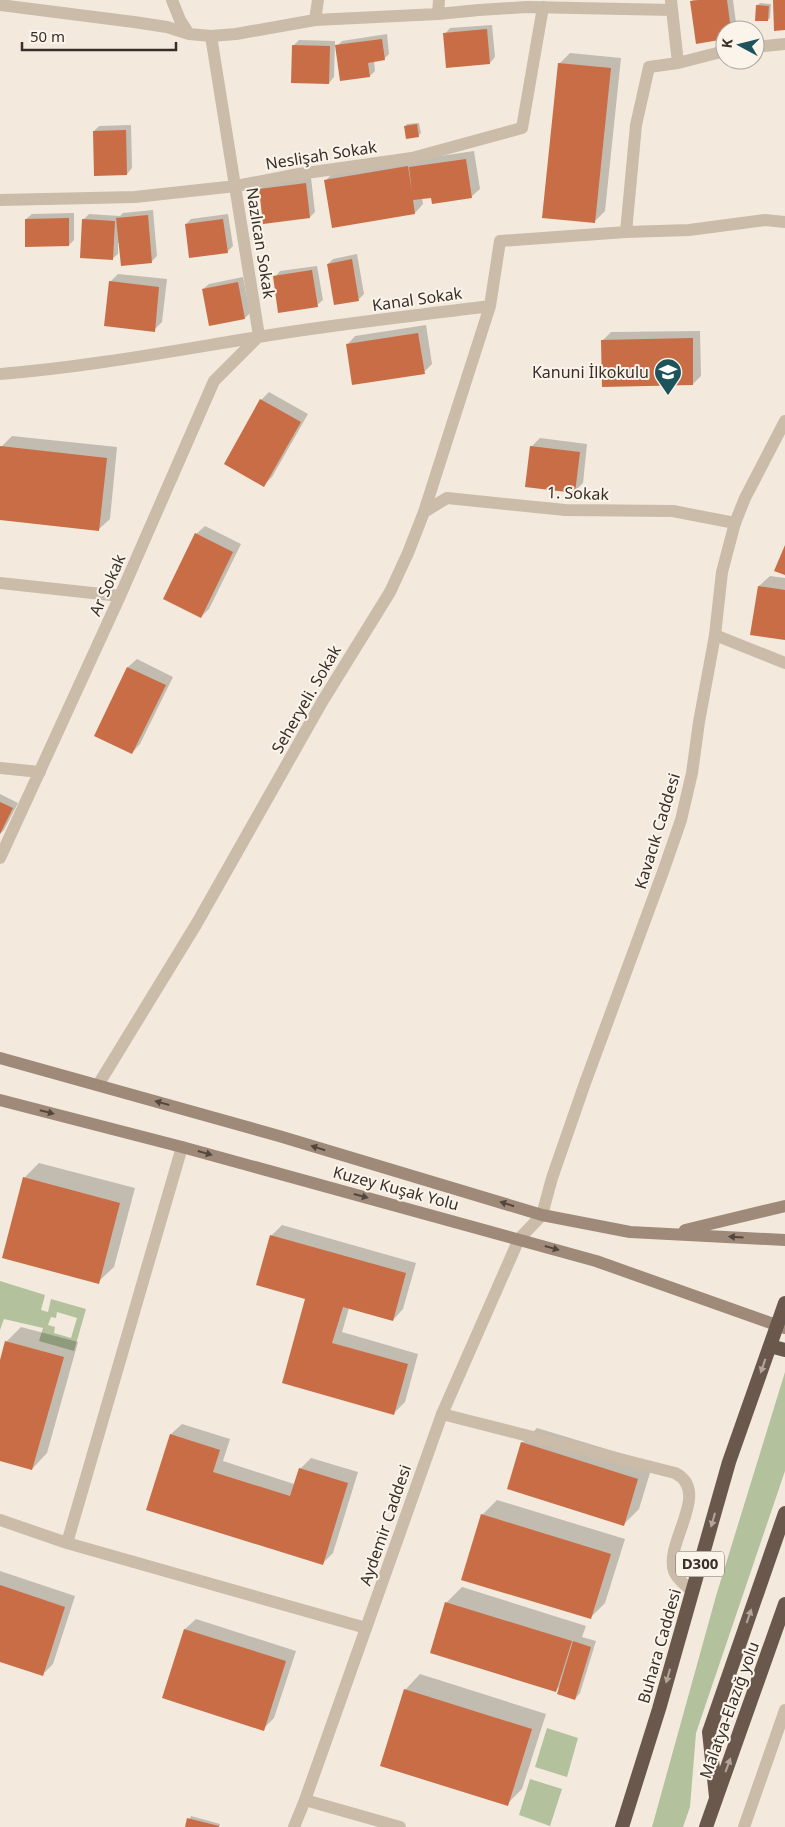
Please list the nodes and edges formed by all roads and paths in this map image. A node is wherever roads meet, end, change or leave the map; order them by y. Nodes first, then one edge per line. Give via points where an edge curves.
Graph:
1 (172, 0) edge
2 (318, 0) edge
3 (440, 0) edge
4 (0, 5) edge
5 (671, 5) edge
6 (543, 7) junction
7 (438, 14) junction
8 (315, 20) junction
9 (189, 34) junction
10 (211, 36) junction
11 (785, 44) edge
12 (765, 46) edge
13 (715, 53) edge
14 (678, 63) junction
15 (236, 186) junction
16 (0, 200) edge
17 (785, 222) edge
18 (626, 232) junction
19 (490, 306) junction
20 (259, 336) junction
21 (0, 374) edge
22 (785, 421) edge
23 (424, 512) junction
24 (735, 523) junction
25 (0, 582) edge
26 (120, 596) junction
27 (715, 635) junction
28 (785, 664) edge
29 (0, 768) edge
30 (40, 772) junction
31 (0, 858) edge
32 (0, 1058) edge
33 (98, 1085) junction
34 (0, 1100) edge
35 (182, 1146) junction
36 (785, 1206) edge
37 (542, 1215) junction
38 (669, 1234) junction
39 (519, 1239) junction
40 (785, 1240) edge
41 (785, 1303) edge
42 (781, 1327) edge
43 (770, 1346) junction
44 (785, 1350) edge
45 (442, 1414) junction
46 (785, 1512) edge
47 (0, 1520) edge
48 (67, 1543) junction
49 (692, 1591) junction
50 (785, 1604) edge
51 (366, 1628) junction
52 (785, 1710) edge
53 (716, 1797) junction
54 (305, 1800) junction
55 (294, 1827) edge
56 (400, 1827) edge
57 (622, 1827) edge
58 (706, 1827) edge
59 (744, 1827) edge

1 - 9 street
2 - 8 street
3 - 7 street
4 - 9 street via 167,27
5 - 6 street
5 - 14 street
6 - 7 street
6 - 15 street, Neslişah Sokak via 522,128 412,158
7 - 8 street
8 - 10 street
9 - 10 street
10 - 15 street, Nazlıcan Sokak
11 - 12 street
13 - 14 street
14 - 18 street via 649,67 636,125
15 - 16 street, Neslişah Sokak via 135,197
15 - 20 street, Nazlıcan Sokak
17 - 18 street via 765,220 689,230
18 - 19 street via 500,241
19 - 20 street, Kanal Sokak
19 - 23 street, Seheryeli. Sokak
20 - 21 street, Kanal Sokak via 175,352
20 - 26 street, Ar Sokak via 214,381
22 - 24 street, Kavacık Caddesi
23 - 24 street, 1. Sokak via 447,498 565,510 672,511
23 - 33 street, Seheryeli. Sokak via 390,592 322,702 197,923
24 - 27 street, Kavacık Caddesi via 722,572
25 - 26 street
26 - 30 street, Ar Sokak
27 - 28 street
27 - 37 street, Kavacık Caddesi via 681,820 585,1083
29 - 30 street
30 - 31 street, Ar Sokak
32 - 33 main road, Kuzey Kuşak Yolu
37 -> 33 main road, Kuzey Kuşak Yolu
34 -> 35 main road, Kuzey Kuşak Yolu
35 -> 39 main road, Kuzey Kuşak Yolu
35 - 48 street
36 - 38 main road
37 - 38 main road, Kuzey Kuşak Yolu via 630,1232
37 - 39 street, Kavacık Caddesi
40 -> 38 main road, Kuzey Kuşak Yolu
39 -> 42 main road, Kuzey Kuşak Yolu via 596,1261
39 - 45 street, Aydemir Caddesi
41 - 42 highway, Buhara Caddesi / D300
42 - 43 highway, Buhara Caddesi / D300
43 - 44 highway
43 -> 49 highway, Buhara Caddesi / D300 via 729,1462
45 - 49 street via 676,1473 684,1478 690,1493 673,1569
45 - 51 street, Aydemir Caddesi
53 -> 46 highway via 709,1732
47 - 48 street
48 - 51 street
49 -> 57 highway, Buhara Caddesi / D300
53 -> 50 highway, Malatya-Elazığ yolu
51 - 54 street, Aydemir Caddesi
52 - 59 street
53 - 58 highway, Malatya-Elazığ yolu
54 - 55 street, Aydemir Caddesi
54 - 56 street

